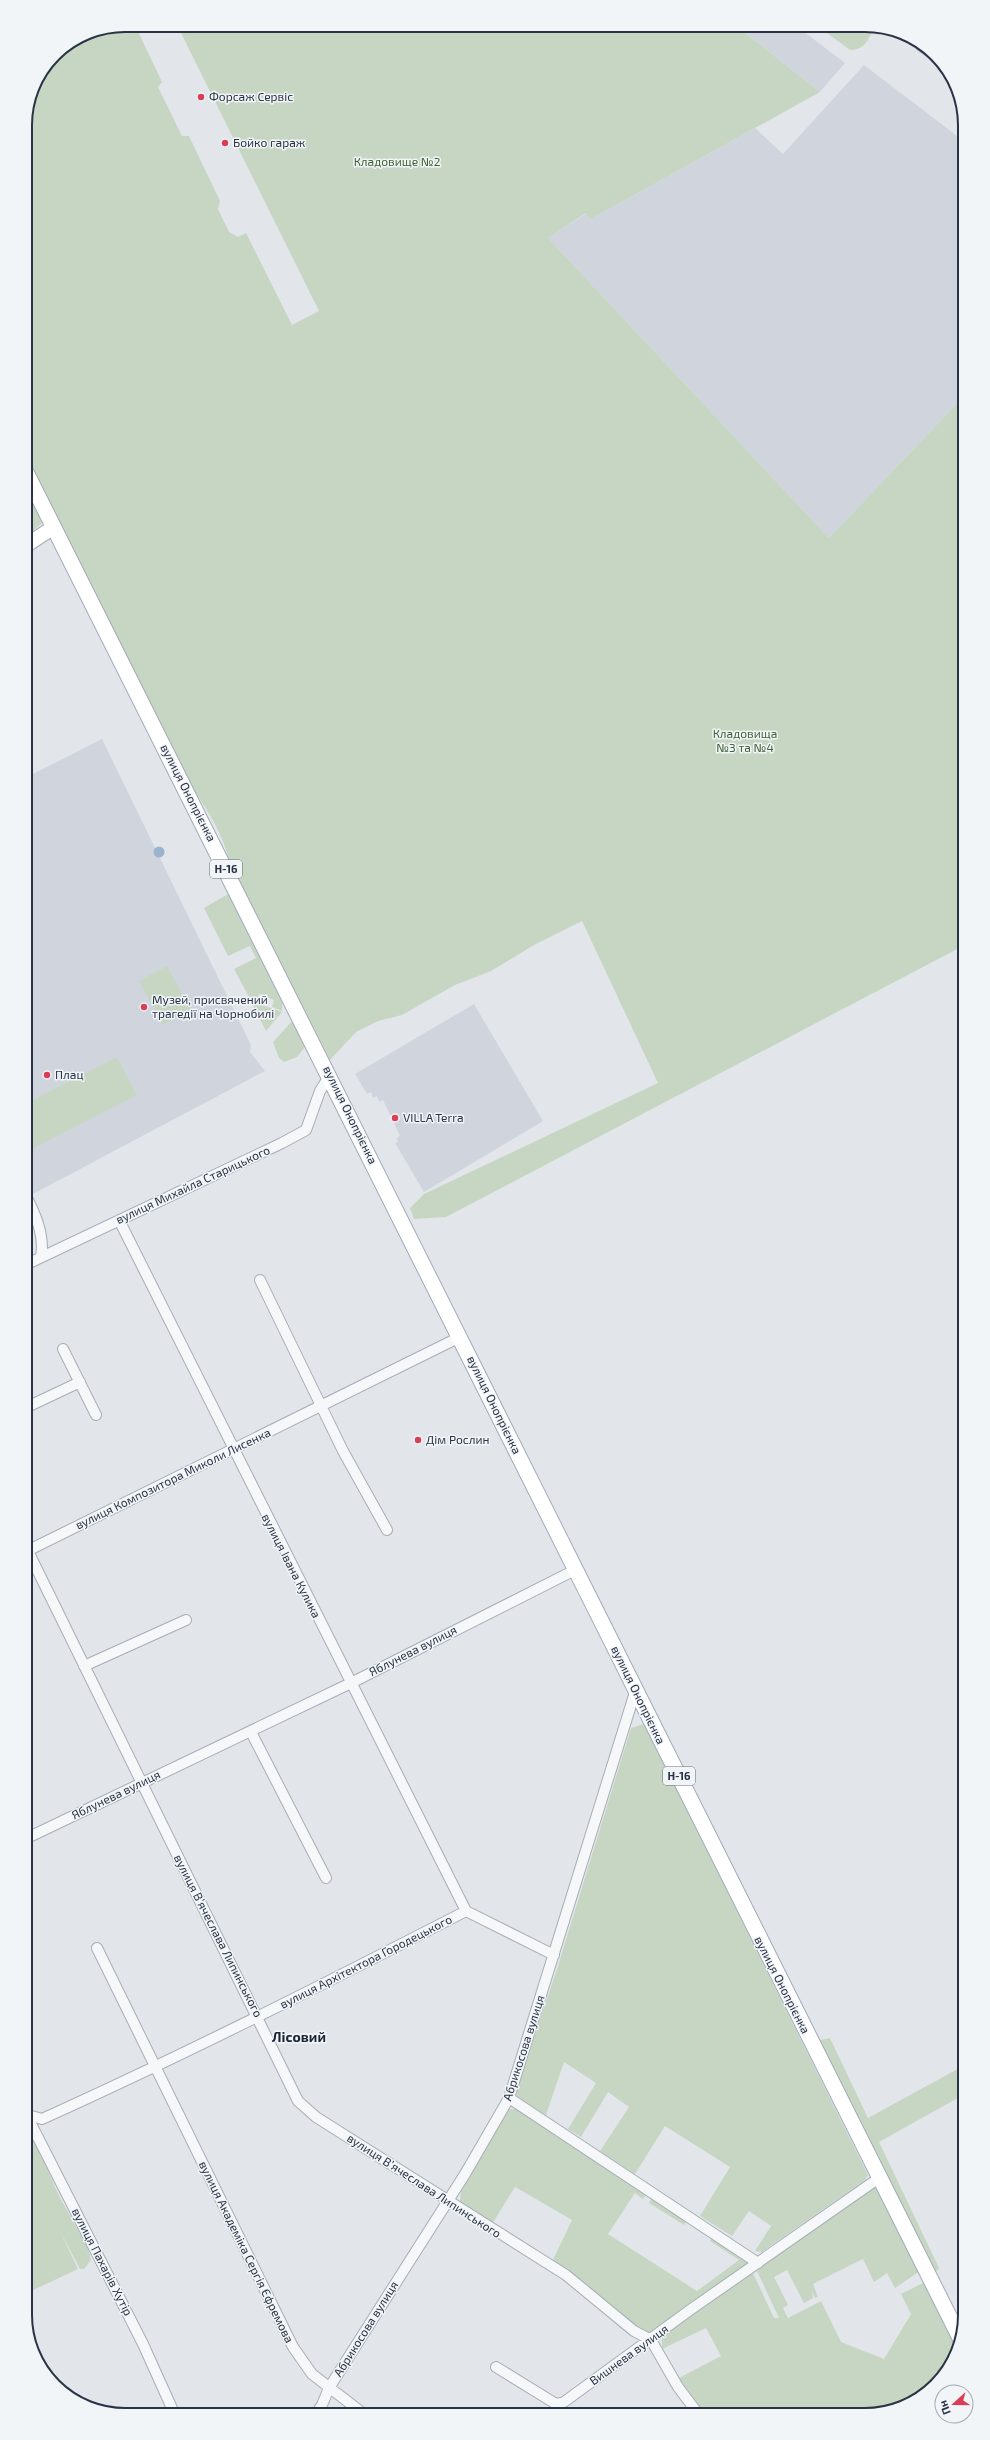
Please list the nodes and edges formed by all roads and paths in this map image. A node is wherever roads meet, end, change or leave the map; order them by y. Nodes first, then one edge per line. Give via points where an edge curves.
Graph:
1 (32, 484) edge
2 (54, 527) junction
3 (32, 541) edge
4 (330, 1075) junction
5 (32, 1210) edge
6 (119, 1220) junction
7 (41, 1257) junction
8 (32, 1262) edge
9 (260, 1280) dead end
10 (460, 1337) junction
11 (63, 1349) dead end
12 (80, 1382) junction
13 (32, 1405) edge
14 (320, 1406) junction
15 (96, 1415) dead end
16 (232, 1448) junction
17 (387, 1530) dead end
18 (32, 1546) edge
19 (32, 1561) edge
20 (576, 1570) junction
21 (186, 1620) dead end
22 (84, 1666) junction
23 (351, 1683) junction
24 (636, 1689) junction
25 (251, 1732) junction
26 (141, 1783) junction
27 (32, 1836) edge
28 (326, 1878) dead end
29 (466, 1911) junction
30 (97, 1948) dead end
31 (554, 1955) junction
32 (259, 2018) junction
33 (156, 2067) junction
34 (509, 2098) junction
35 (32, 2115) edge
36 (32, 2125) edge
37 (879, 2178) junction
38 (447, 2202) junction
39 (758, 2263) junction
40 (956, 2331) edge
41 (651, 2340) junction
42 (496, 2367) dead end
43 (329, 2388) junction
44 (172, 2408) edge
45 (320, 2408) edge
46 (356, 2408) edge
47 (694, 2408) edge

1 - 2 main road, вулиця Онопрієнка / Н-16
2 - 3 street
2 - 4 main road, вулиця Онопрієнка / Н-16
4 - 6 street, вулиця Михайла Старицького via 320,1091 306,1130 282,1144
4 - 10 main road, вулиця Онопрієнка / Н-16
5 - 7 street via 42,1240
6 - 7 street, вулиця Михайла Старицького
6 - 16 street, вулиця Івана Кулика
7 - 8 street, вулиця Михайла Старицького
9 - 14 street
10 - 14 street, вулиця Композитора Миколи Лисенка
10 - 20 main road, вулиця Онопрієнка / Н-16
11 - 12 street
12 - 13 street
12 - 15 street
14 - 16 street, вулиця Композитора Миколи Лисенка
14 - 17 street
16 - 18 street, вулиця Композитора Миколи Лисенка
16 - 23 street, вулиця Івана Кулика
19 - 22 street, вулиця Вʼячеслава Липинського
20 - 23 street, Яблунева вулиця
20 - 24 main road, вулиця Онопрієнка / Н-16
21 - 22 street
22 - 26 street, вулиця Вʼячеслава Липинського
23 - 25 street, Яблунева вулиця
23 - 29 street, вулиця Івана Кулика
24 - 31 street, Абрикосова вулиця
24 - 37 main road, вулиця Онопрієнка / Н-16
25 - 26 street, Яблунева вулиця
25 - 28 street
26 - 27 street, Яблунева вулиця
26 - 32 street, вулиця Вʼячеслава Липинського
29 - 31 street, вулиця Архітектора Городецького
29 - 32 street, вулиця Архітектора Городецького
30 - 33 street
31 - 34 street, Абрикосова вулиця
32 - 33 street, вулиця Архітектора Городецького
32 - 38 street, вулиця Вʼячеслава Липинського via 298,2101 316,2117
33 - 35 street, вулиця Архітектора Городецького via 42,2119
33 - 43 street, вулиця Академіка Сергія Єфремова via 293,2347 312,2374
34 - 38 street, Абрикосова вулиця
34 - 39 street
36 - 44 street, вулиця Пахарів Хутір
37 - 39 street, Вишнева вулиця
37 - 40 main road, вулиця Онопрієнка / Н-16
38 - 41 street, вулиця Вʼячеслава Липинського via 566,2276 634,2331
38 - 43 street, Абрикосова вулиця
39 - 41 street, Вишнева вулиця
41 - 42 street, Вишнева вулиця via 564,2402 556,2404
41 - 47 street via 678,2387
43 - 45 street, Абрикосова вулиця
43 - 46 street, вулиця Академіка Сергія Єфремова

